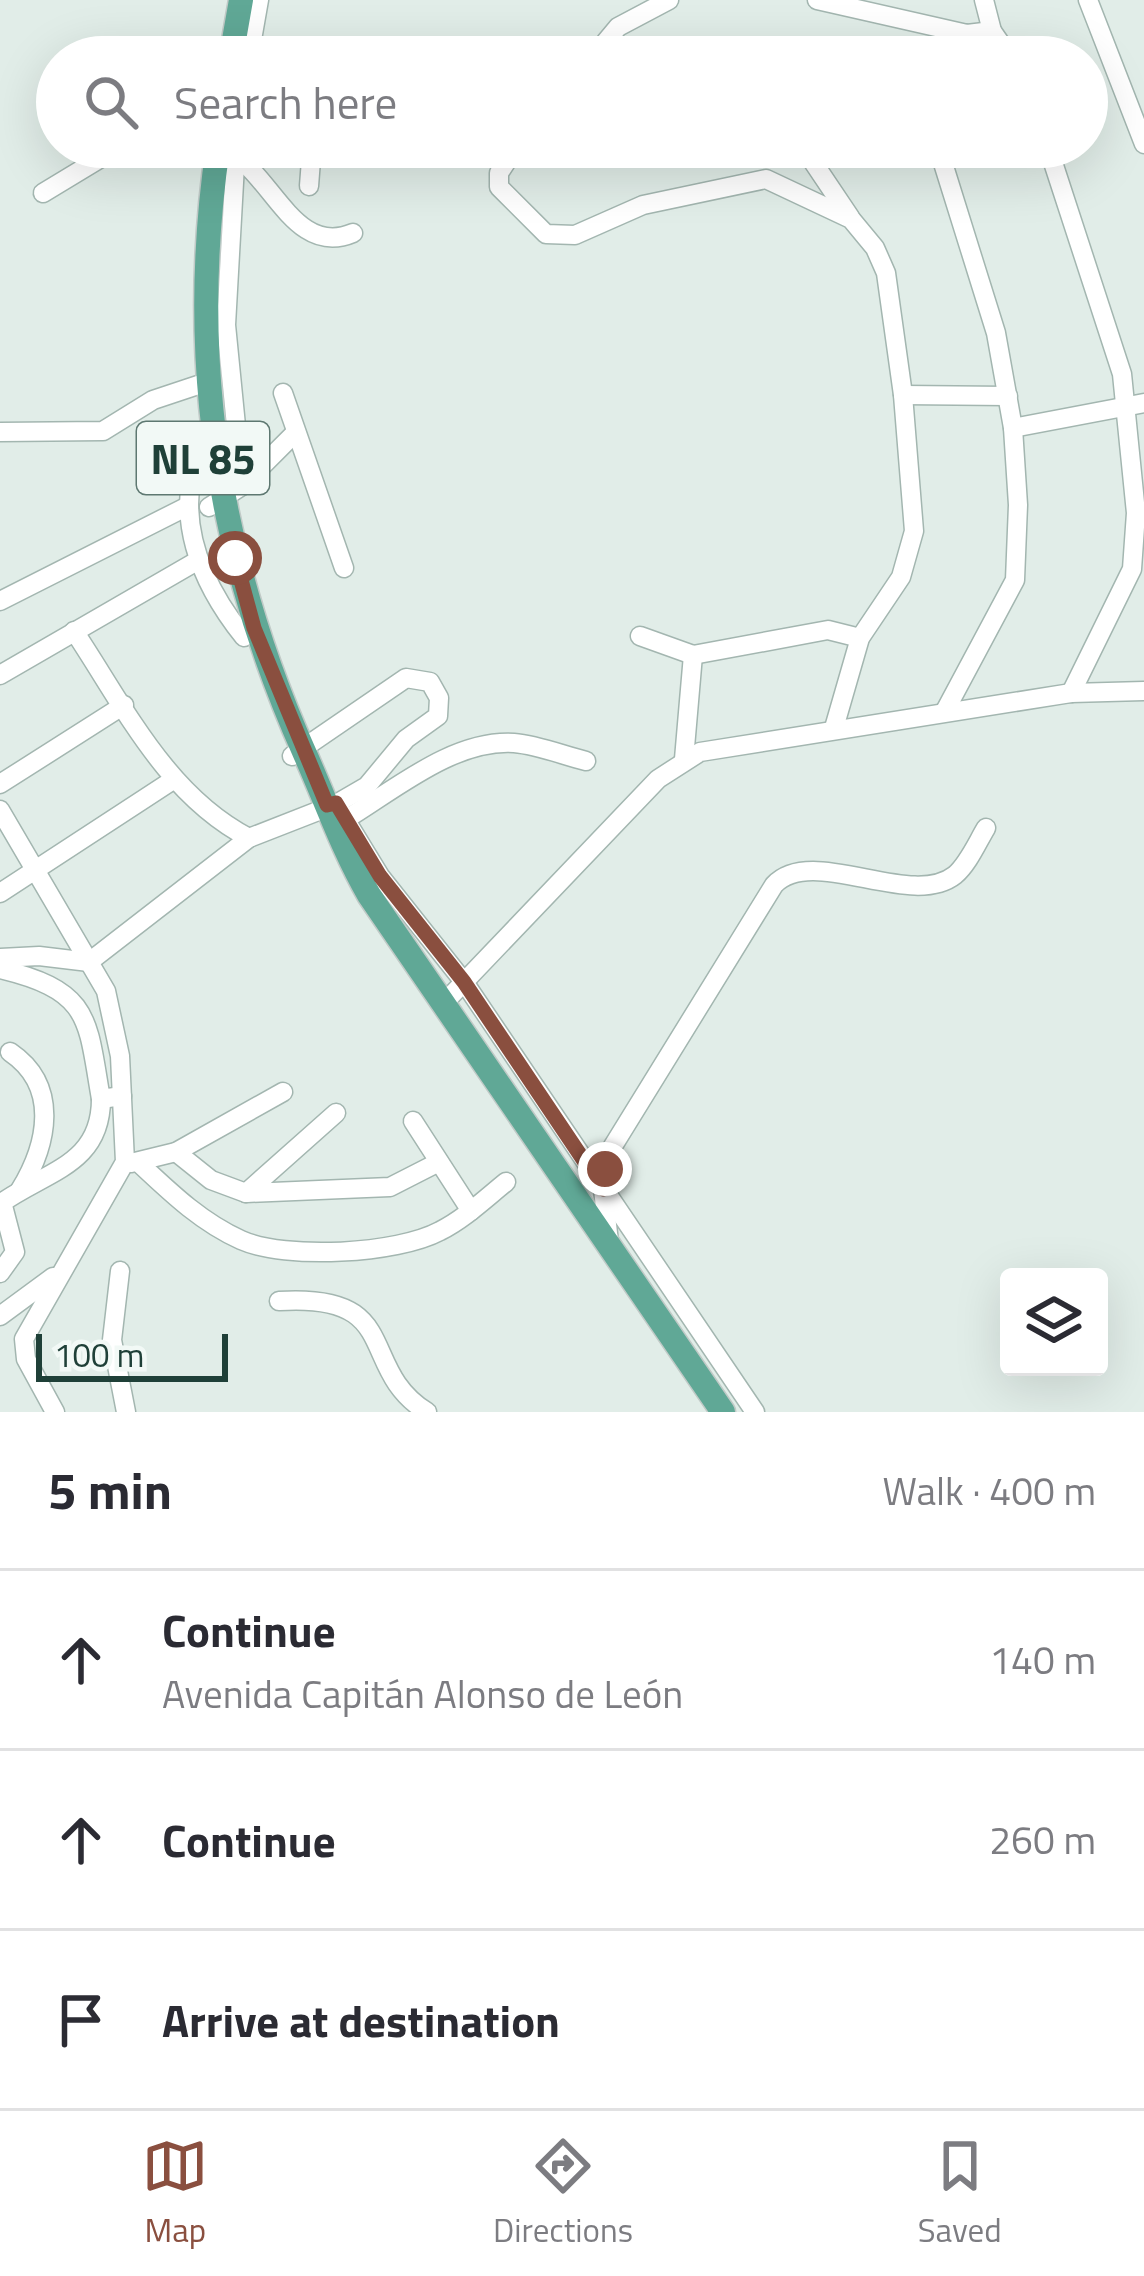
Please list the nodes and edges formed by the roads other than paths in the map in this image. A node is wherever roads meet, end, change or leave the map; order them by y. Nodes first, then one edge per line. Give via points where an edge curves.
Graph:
1 (226, 0) edge
2 (241, 0) edge
3 (259, 0) edge
4 (669, 0) edge
5 (817, 0) edge
6 (984, 0) edge
7 (1088, 0) edge
8 (992, 32) junction
9 (968, 34) junction
10 (221, 36) edge
11 (235, 36) edge
12 (253, 36) edge
13 (613, 36) edge
14 (963, 36) edge
15 (995, 36) edge
16 (1102, 36) edge
17 (1108, 51) edge
18 (1144, 144) edge
19 (84, 168) edge
20 (219, 168) edge
21 (222, 168) edge
22 (242, 168) edge
23 (310, 168) edge
24 (504, 168) edge
25 (816, 168) edge
26 (945, 168) edge
27 (1055, 168) edge
28 (309, 186) dead end
29 (43, 193) dead end
30 (851, 219) junction
31 (353, 233) dead end
32 (202, 383) junction
33 (283, 394) dead end
34 (903, 394) junction
35 (1008, 396) junction
36 (1136, 404) edge
37 (1012, 428) junction
38 (0, 432) edge
39 (296, 432) junction
40 (215, 500) junction
41 (197, 561) junction
42 (344, 568) dead end
43 (0, 601) edge
44 (74, 631) junction
45 (640, 636) dead end
46 (244, 638) junction
47 (860, 638) junction
48 (693, 655) junction
49 (0, 675) edge
50 (1144, 691) edge
51 (1072, 693) junction
52 (124, 705) junction
53 (945, 711) junction
54 (834, 728) junction
55 (298, 752) junction
56 (684, 759) junction
57 (586, 761) dead end
58 (173, 780) junction
59 (0, 784) edge
60 (0, 811) edge
61 (334, 819) junction
62 (986, 828) dead end
63 (249, 838) junction
64 (36, 872) junction
65 (0, 893) edge
66 (0, 958) edge
67 (89, 962) junction
68 (0, 969) edge
69 (464, 982) junction
70 (444, 1003) junction
71 (10, 1052) dead end
72 (283, 1092) dead end
73 (112, 1098) junction
74 (336, 1113) dead end
75 (413, 1121) dead end
76 (176, 1152) junction
77 (439, 1162) junction
78 (132, 1163) junction
79 (506, 1182) dead end
80 (603, 1189) junction
81 (20, 1190) junction
82 (246, 1193) junction
83 (1, 1203) edge
84 (471, 1211) junction
85 (610, 1245) junction
86 (120, 1271) dead end
87 (0, 1273) edge
88 (57, 1275) junction
89 (279, 1301) dead end
90 (0, 1316) edge
91 (413, 1409) edge
92 (55, 1412) edge
93 (126, 1412) edge
94 (723, 1412) edge
95 (755, 1412) edge

1 - 10 main road
2 - 11 main road
3 - 12 street
4 - 13 street
5 - 9 street
6 - 8 street
7 - 16 street
8 - 9 street
8 - 15 street
9 - 14 street
17 - 18 street
19 - 29 street
20 - 32 main road, NL 85
21 - 40 street via 226,325
22 - 31 street via 309,230 338,239
23 - 28 street
24 - 30 street via 497,179 511,204 546,234 575,235 643,206 749,178 780,182
25 - 30 street
26 - 35 street
27 - 36 street
30 - 34 street via 883,263
32 - 38 street via 153,400 103,431
32 - 40 main road, NL 85
32 - 40 main road, NL 85 via 201,445
33 - 39 street
34 - 35 street
34 - 47 street via 914,531 901,577
35 - 37 street
36 - 37 street
36 - 51 street via 1136,550
37 - 53 street via 1015,580
39 - 40 street
39 - 42 street
40 - 41 street
40 - 43 street
40 - 46 main road, NL 85
40 - 55 main road, NL 85
41 - 44 street
41 - 46 street
44 - 49 street
44 - 52 street
45 - 48 street
46 - 55 main road, NL 85
47 - 48 street via 828,630
47 - 54 street
48 - 56 street
50 - 51 street
51 - 53 street
52 - 58 street
52 - 59 street
53 - 54 street
54 - 56 street
55 - 61 main road, NL 85
55 - 61 street via 406,678 430,682 438,716 406,739
56 - 69 street
57 - 61 street via 514,743 478,748
58 - 63 street via 202,810
58 - 64 street
60 - 64 street
61 - 63 street
61 - 69 street
61 - 70 main road, NL 85
62 - 80 street via 958,873 936,884 803,872 780,878 613,1146
63 - 67 street
64 - 65 street
64 - 67 street
66 - 67 street
67 - 73 street via 112,1003
68 - 73 street via 58,991 85,1016
69 - 70 street
69 - 80 street
70 - 85 main road, NL 85
71 - 81 street via 34,1071 44,1093 40,1151
72 - 76 street
73 - 78 street
73 - 81 street via 84,1152
74 - 82 street
75 - 77 street
76 - 78 street
76 - 82 street via 211,1180
77 - 82 street via 390,1187
77 - 84 street
78 - 84 street via 209,1223 264,1247 400,1246
78 - 88 street
79 - 84 street
80 - 85 street
80 - 95 street
81 - 83 street
83 - 87 street via 16,1252
85 - 94 main road, NL 85
86 - 93 street via 112,1340
88 - 90 street
88 - 92 street via 24,1349
89 - 91 street via 324,1298 347,1307

